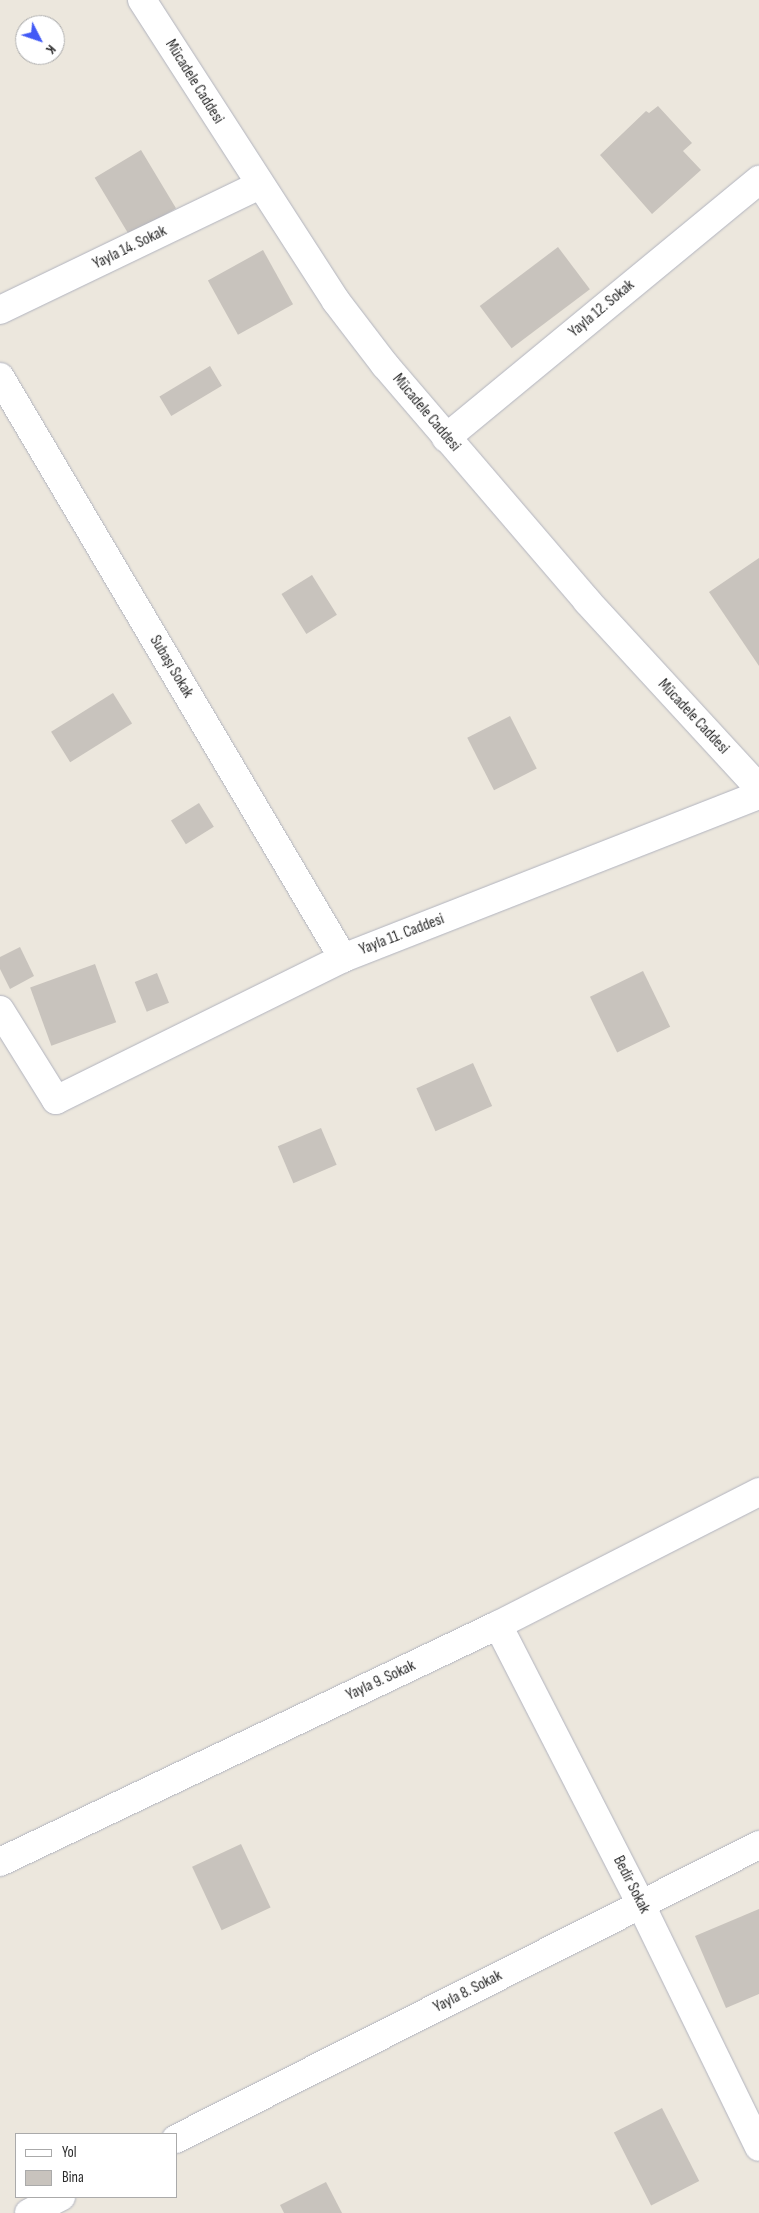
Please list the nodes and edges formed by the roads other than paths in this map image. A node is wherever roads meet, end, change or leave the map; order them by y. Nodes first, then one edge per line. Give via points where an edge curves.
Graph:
1 (142, 0) edge
2 (759, 180) edge
3 (260, 186) junction
4 (0, 310) edge
5 (0, 377) edge
6 (446, 438) junction
7 (759, 788) edge
8 (759, 795) edge
9 (343, 958) junction
10 (0, 1010) edge
11 (759, 1492) edge
12 (498, 1625) junction
13 (759, 1845) edge
14 (0, 1862) edge
15 (641, 1905) junction
16 (178, 2138) edge
17 (759, 2148) edge
18 (59, 2198) edge
19 (29, 2213) edge

1 - 3 street, Mücadele Caddesi
2 - 6 street, Yayla 12. Sokak
3 - 4 street, Yayla 14. Sokak
3 - 6 street, Mücadele Caddesi via 336,301
5 - 9 street, Subaşı Sokak
6 - 7 street, Mücadele Caddesi via 587,601
8 - 9 street, Yayla 11. Caddesi
9 - 10 street, Yayla 11. Caddesi via 56,1100
11 - 12 street, Yayla 9. Sokak
12 - 14 street, Yayla 9. Sokak
12 - 15 street, Bedir Sokak
13 - 15 street, Yayla 8. Sokak
15 - 16 street, Yayla 8. Sokak
15 - 17 street, Bedir Sokak
18 - 19 street

